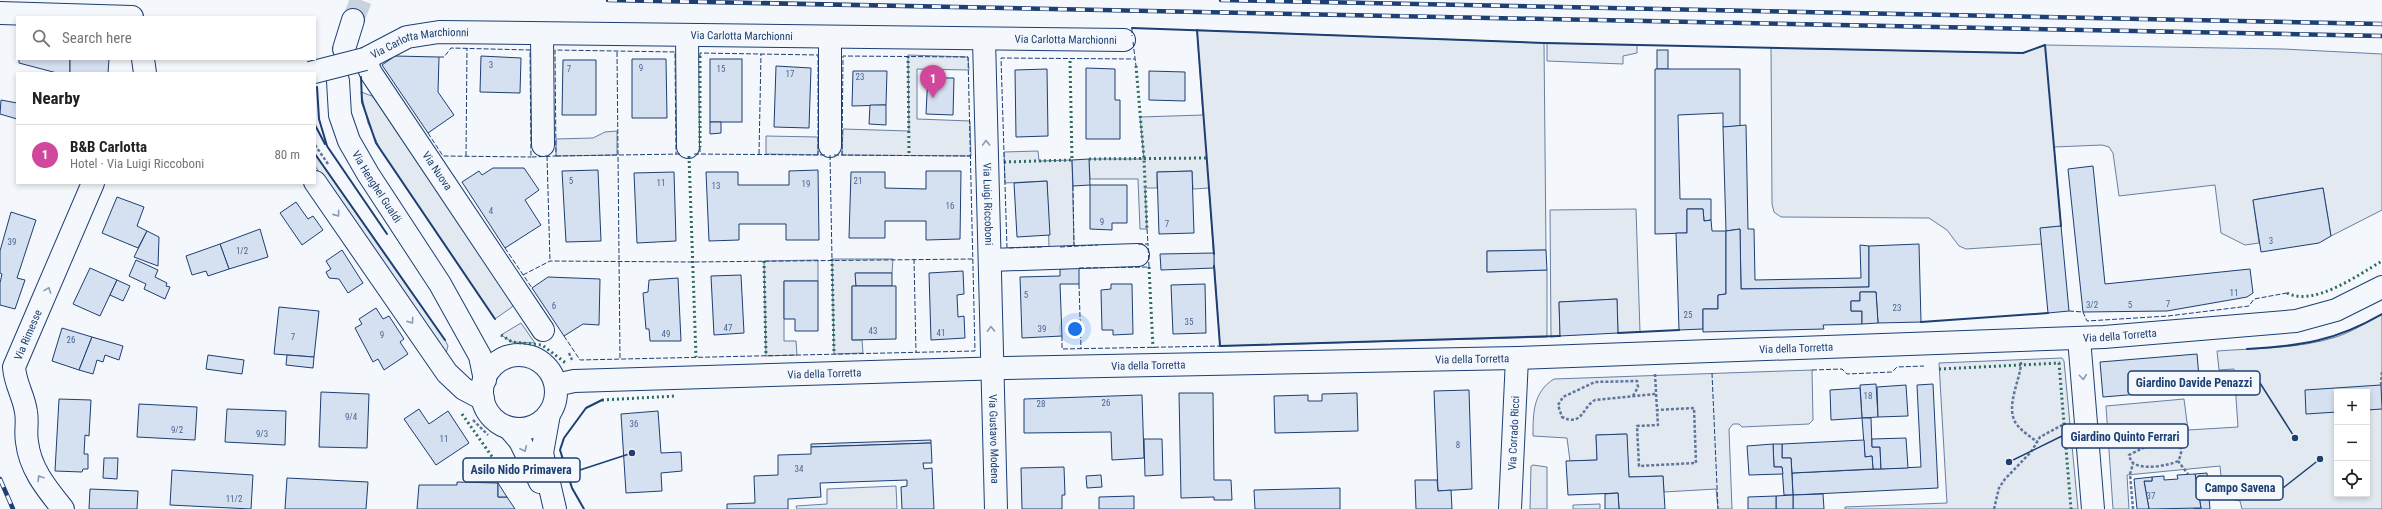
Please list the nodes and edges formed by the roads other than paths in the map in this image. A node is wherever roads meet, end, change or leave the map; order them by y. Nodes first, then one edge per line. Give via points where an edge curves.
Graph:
1 (0, 13) edge
2 (99, 16) edge
3 (353, 20) tunnel mouth
4 (542, 34) junction
5 (687, 36) junction
6 (830, 37) junction
7 (984, 39) junction
8 (1124, 40) dead end
9 (344, 49) dead end
10 (365, 58) junction
11 (143, 60) edge
12 (144, 72) edge
13 (314, 72) edge
14 (338, 80) dead end
15 (543, 144) dead end
16 (830, 146) dead end
17 (688, 147) dead end
18 (316, 183) edge
19 (93, 184) edge
20 (1138, 255) dead end
21 (990, 260) junction
22 (440, 284) junction
23 (2382, 287) edge
24 (543, 330) dead end
25 (2079, 338) junction
26 (516, 356) junction
27 (1517, 358) junction
28 (992, 368) junction
29 (556, 385) junction
30 (484, 389) junction
31 (549, 414) junction
32 (508, 428) junction
33 (63, 509) edge
34 (555, 509) edge
35 (996, 509) edge
36 (1510, 509) edge
37 (2093, 509) edge

1 - 2 street
3 - 9 street
4 - 5 street, Via Carlotta Marchionni
4 - 10 street, Via Carlotta Marchionni via 429,32 407,37
4 - 15 street
5 - 6 street, Via Carlotta Marchionni
5 - 17 street
6 - 7 street, Via Carlotta Marchionni
6 - 16 street
7 - 8 street, Via Carlotta Marchionni
21 -> 7 street, Via Luigi Riccoboni
10 - 13 street, bridge
10 - 24 street, Via Nuova via 371,73
11 - 12 street
14 - 22 street, Via Henghel Gualdi via 340,115 357,157
18 -> 30 street via 447,373 464,389
33 -> 19 street, Via Rimesse via 45,486 32,462 26,441 26,410 16,383 14,367
20 - 21 street
28 -> 21 street, Via Luigi Riccoboni
22 - 26 street, Via Henghel Gualdi via 490,343
22 - 30 street, Via Henghel Gualdi via 480,356
23 - 25 street, Via della Torretta via 2336,310 2296,321 2185,332
25 - 27 street, Via della Torretta
25 -> 37 street
26 - 29 street via 530,357 539,362 550,372
26 - 30 street via 501,360 494,366
27 - 28 street, Via della Torretta
27 - 36 street, Via Corrado Ricci
28 - 29 street, Via della Torretta via 574,381
28 - 35 street, Via Gustavo Modena
29 - 31 street via 554,405
30 - 32 street via 489,414
31 - 32 street via 534,426 525,429
31 - 34 street via 542,453
32 -> 34 street via 520,441

